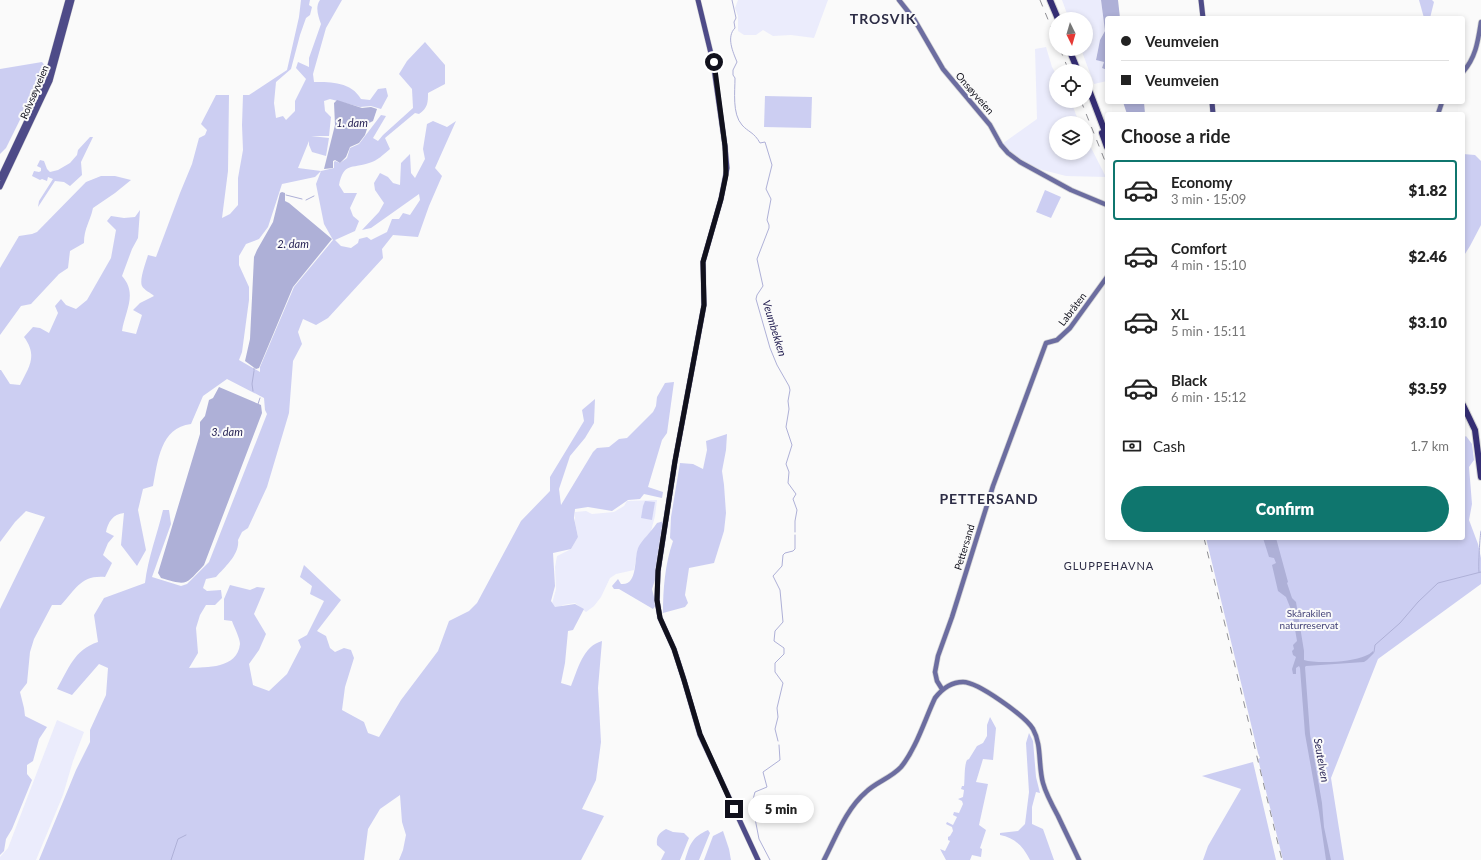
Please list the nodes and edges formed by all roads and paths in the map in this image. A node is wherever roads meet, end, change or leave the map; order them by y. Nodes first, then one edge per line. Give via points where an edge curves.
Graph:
1 (68, 0) edge
2 (72, 0) edge
3 (698, 0) edge
4 (899, 0) edge
5 (1050, 0) edge
6 (1054, 0) edge
7 (1201, 0) edge
8 (1055, 12) edge
9 (1059, 12) edge
10 (1203, 16) edge
11 (1481, 22) edge
12 (1465, 69) edge
13 (1093, 100) edge
14 (1092, 108) edge
15 (1105, 132) edge
16 (1105, 142) edge
17 (0, 178) edge
18 (0, 187) edge
19 (1105, 204) edge
20 (1105, 280) edge
21 (1046, 344) joint
22 (1465, 409) edge
23 (1481, 477) edge
24 (942, 689) junction
25 (758, 860) edge
26 (824, 860) edge
27 (1079, 860) edge

1 - 17 main road, Rolvsøyveien via 46,80
2 - 18 main road, Rolvsøyveien via 50,81
3 - 25 main road via 714,62 726,168 721,199 703,262 704,305 675,461 658,571 657,600 660,618 682,672 700,734
4 - 19 street, Onsøyveien via 914,18 943,69 990,125 1005,149 1020,162 1071,190
5 - 8 highway
6 - 9 highway
7 - 10 main road
11 - 12 street via 1473,59
13 - 15 highway
14 - 16 highway
20 - 21 street, Labråten via 1070,328 1057,340
21 - 24 street, Pettersand via 993,486 939,651 935,672
22 - 23 highway via 1475,430
24 - 26 street via 935,698 907,758 893,774 859,798
24 - 27 street via 963,682 974,684 1030,724 1038,743 1045,791

